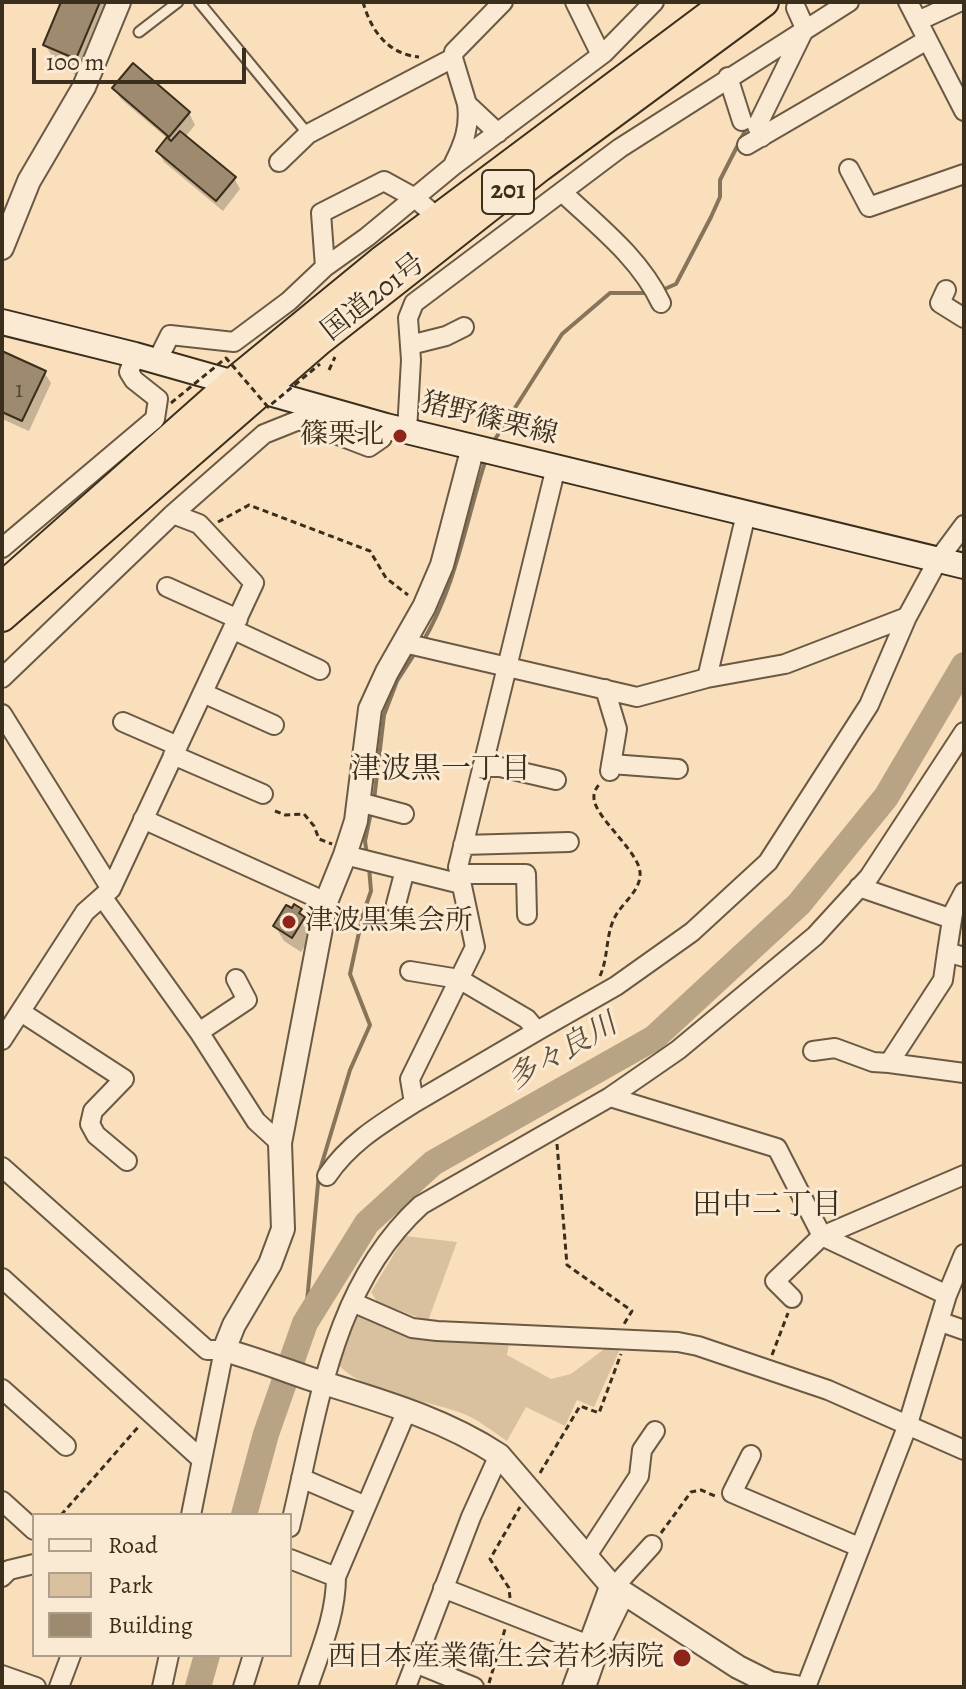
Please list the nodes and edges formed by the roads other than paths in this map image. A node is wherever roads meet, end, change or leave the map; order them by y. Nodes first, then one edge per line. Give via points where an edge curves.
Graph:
1 (119, 2) edge
2 (178, 2) edge
3 (199, 2) edge
4 (503, 2) edge
5 (575, 2) edge
6 (654, 2) edge
7 (727, 2) edge
8 (764, 2) edge
9 (849, 2) edge
10 (908, 2) edge
11 (959, 2) edge
12 (796, 8) dead end
13 (918, 21) junction
14 (805, 28) junction
15 (139, 32) dead end
16 (927, 40) junction
17 (601, 55) junction
18 (453, 58) junction
19 (728, 77) junction
20 (467, 104) junction
21 (964, 111) edge
22 (742, 121) dead end
23 (498, 133) junction
24 (308, 134) junction
25 (279, 162) dead end
26 (453, 166) junction
27 (849, 169) dead end
28 (964, 174) edge
29 (562, 192) junction
30 (415, 198) junction
31 (447, 226) junction
32 (2, 248) edge
33 (476, 258) junction
34 (325, 267) junction
35 (946, 290) dead end
36 (661, 303) dead end
37 (964, 318) edge
38 (2, 322) edge
39 (464, 327) dead end
40 (410, 345) junction
41 (146, 358) junction
42 (231, 384) junction
43 (259, 391) junction
44 (397, 428) junction
45 (473, 447) junction
46 (556, 467) junction
47 (173, 514) junction
48 (746, 514) junction
49 (964, 525) edge
50 (2, 548) edge
51 (949, 563) edge
52 (2, 587) edge
53 (167, 587) dead end
54 (2, 617) edge
55 (907, 617) junction
56 (236, 625) junction
57 (404, 643) junction
58 (507, 665) junction
59 (320, 670) dead end
60 (2, 678) edge
61 (707, 678) junction
62 (605, 689) junction
63 (203, 693) junction
64 (2, 714) edge
65 (123, 722) dead end
66 (274, 725) dead end
67 (964, 732) edge
68 (176, 750) junction
69 (482, 767) junction
70 (678, 769) dead end
71 (556, 780) dead end
72 (263, 794) dead end
73 (359, 802) junction
74 (404, 814) dead end
75 (143, 819) junction
76 (569, 842) dead end
77 (463, 845) junction
78 (346, 852) junction
79 (405, 870) junction
80 (460, 879) junction
81 (859, 887) junction
82 (964, 892) edge
83 (107, 894) junction
84 (326, 902) junction
85 (396, 904) dead end
86 (527, 915) dead end
87 (952, 919) junction
88 (956, 955) edge
89 (410, 971) dead end
90 (236, 979) dead end
91 (459, 979) junction
92 (21, 1012) junction
93 (537, 1031) junction
94 (199, 1032) junction
95 (2, 1040) edge
96 (813, 1051) dead end
97 (889, 1063) junction
98 (964, 1073) edge
99 (610, 1097) junction
100 (414, 1103) junction
101 (280, 1143) junction
102 (127, 1161) dead end
103 (2, 1167) edge
104 (964, 1175) edge
105 (327, 1176) dead end
106 (822, 1236) junction
107 (964, 1254) edge
108 (2, 1278) edge
109 (947, 1295) junction
110 (792, 1298) road end
111 (352, 1302) junction
112 (941, 1322) junction
113 (964, 1330) edge
114 (230, 1352) junction
115 (319, 1381) junction
116 (2, 1389) edge
117 (407, 1410) junction
118 (907, 1427) junction
119 (655, 1431) dead end
120 (66, 1446) dead end
121 (964, 1450) edge
122 (499, 1455) junction
123 (751, 1455) dead end
124 (200, 1458) junction
125 (301, 1478) junction
126 (2, 1501) edge
127 (366, 1506) junction
128 (191, 1513) edge
129 (292, 1518) edge
130 (32, 1528) edge
131 (652, 1545) road end
132 (859, 1547) junction
133 (586, 1557) junction
134 (292, 1560) edge
135 (32, 1564) edge
136 (2, 1577) edge
137 (336, 1577) junction
138 (443, 1588) junction
139 (616, 1589) junction
140 (586, 1644) junction
141 (70, 1657) edge
142 (169, 1657) edge
143 (252, 1657) edge
144 (415, 1663) junction
145 (2, 1675) edge
146 (36, 1687) edge
147 (59, 1687) edge
148 (162, 1687) edge
149 (243, 1687) edge
150 (308, 1687) edge
151 (406, 1687) edge
152 (474, 1687) edge
153 (572, 1687) edge
154 (586, 1687) edge
155 (796, 1687) edge
156 (806, 1687) edge

1 - 32 street via 84,87 29,181
2 - 15 lane
3 - 24 lane
4 - 18 street
5 - 17 street
6 - 17 street
7 - 31 highway, 国道201号 / 201
8 - 31 highway, 国道201号 / 201 via 552,158
9 - 14 street
10 - 13 street
11 - 13 street
12 - 14 street
13 - 16 street
14 - 16 street via 757,126 755,141
14 - 19 street
16 - 21 street
17 - 23 street
18 - 20 street
18 - 24 street
19 - 22 street
19 - 29 street
20 - 23 street
20 - 26 street via 465,141
23 - 26 street
24 - 25 street
26 - 30 street
27 - 28 street via 869,207
29 - 33 street
29 - 36 street via 622,249
30 - 31 street
30 - 34 street
30 - 34 street via 384,181 321,213
31 - 33 street
31 - 42 highway, 国道201号 / 201
31 - 43 highway, 国道201号 / 201
33 - 40 street via 414,303 408,318
34 - 41 street via 234,342 170,335
35 - 37 street via 940,303
38 - 41 main road, 猪野篠栗線
39 - 40 street
40 - 44 street
41 - 42 main road, 猪野篠栗線
41 - 50 street via 129,372 158,399 155,419
42 - 43 main road, 猪野篠栗線
42 - 52 highway, 国道201号 / 201
43 - 44 main road, 猪野篠栗線
43 - 54 highway, 国道201号 / 201
44 - 45 main road, 猪野篠栗線
44 - 47 street via 369,447 299,420 264,434
45 - 46 main road, 猪野篠栗線
45 - 57 street via 442,565
46 - 48 main road, 猪野篠栗線
46 - 58 street
47 - 56 street via 199,524 254,583
47 - 60 street
48 - 51 main road, 猪野篠栗線
48 - 61 street
49 - 51 street
51 - 55 street
53 - 56 street
55 - 61 street via 785,664
55 - 93 street via 869,705 768,862 692,932
56 - 59 street
56 - 63 street
57 - 58 street
57 - 73 street via 370,709
58 - 62 street
58 - 69 street
61 - 62 street via 637,697
62 - 70 street via 617,729 611,768
63 - 66 street
63 - 68 street
64 - 83 street
65 - 68 street
67 - 81 street
68 - 72 street
68 - 75 street
69 - 71 street
69 - 77 street
73 - 74 street
73 - 78 street
75 - 83 street
75 - 84 street
76 - 77 street
77 - 80 street
78 - 79 street
78 - 84 street
79 - 80 street
79 - 85 street
80 - 86 street via 526,874
80 - 91 street via 475,947
81 - 87 street
81 - 99 street via 815,936 761,982
82 - 87 street
83 - 92 street via 85,912
83 - 94 street
84 - 101 street
87 - 88 street
88 - 97 street
89 - 91 street
90 - 94 street via 247,1000
91 - 93 street via 527,1019
91 - 100 street via 410,1079
92 - 95 street
92 - 102 street via 124,1079 93,1111 90,1124
93 - 100 street
94 - 101 street via 256,1121
96 - 97 street via 835,1048
97 - 98 street
99 - 106 street via 777,1148
99 - 111 street via 421,1205 384,1246
100 - 105 street via 369,1132
101 - 114 street via 283,1229 270,1264 234,1325
103 - 114 street via 207,1350
104 - 106 street
106 - 109 street
106 - 110 street via 775,1281
107 - 109 street
108 - 124 street
109 - 112 street
111 - 115 street
111 - 118 street via 412,1328 698,1346 828,1390
112 - 113 street
112 - 118 street
114 - 115 street
114 - 124 street
115 - 117 street
115 - 125 street
116 - 120 street
117 - 122 street
117 - 127 street
118 - 121 street
118 - 132 street
119 - 133 street via 642,1450 639,1476
122 - 133 street
122 - 138 street
123 - 132 street via 732,1493
124 - 128 street
125 - 127 street
125 - 129 street
126 - 130 street
127 - 137 street
131 - 139 street
132 - 156 street
133 - 139 street
134 - 137 street
135 - 136 street
137 - 150 street via 330,1623
138 - 140 street
138 - 144 street
139 - 140 street
139 - 154 street
139 - 155 street via 738,1667 770,1683
140 - 153 street
141 - 147 street
142 - 148 street
143 - 149 street
144 - 151 street
144 - 152 street
145 - 146 street

